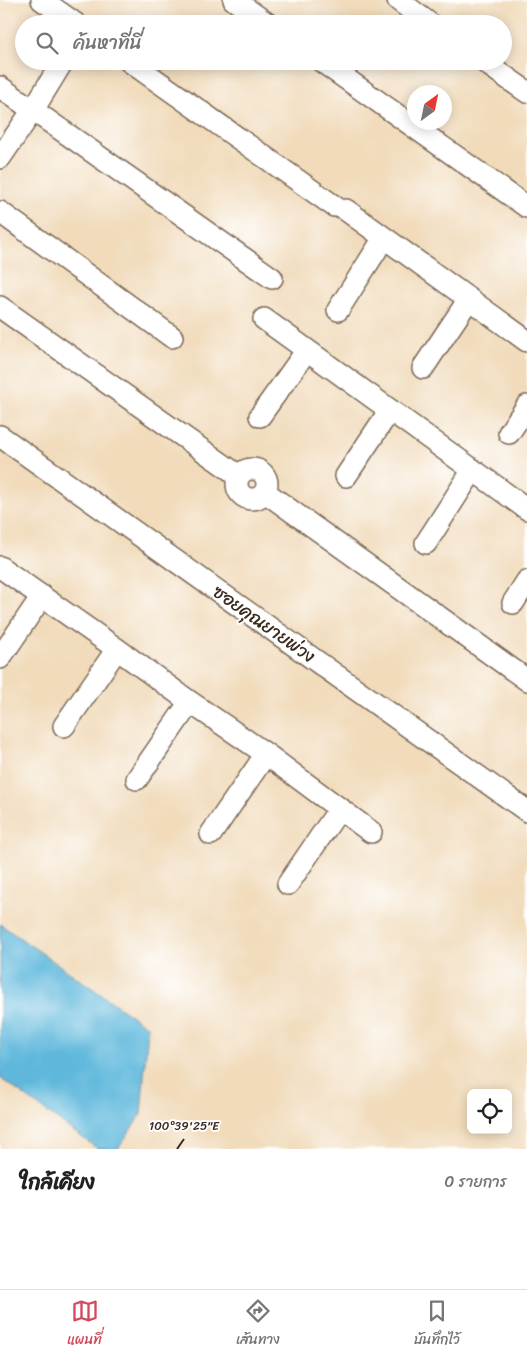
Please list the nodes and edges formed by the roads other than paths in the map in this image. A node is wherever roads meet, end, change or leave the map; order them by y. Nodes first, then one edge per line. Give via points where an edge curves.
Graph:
1 (42, 0) edge
2 (234, 0) edge
3 (398, 0) edge
4 (63, 15) edge
5 (255, 15) edge
6 (418, 15) edge
7 (57, 70) edge
8 (142, 70) edge
9 (334, 70) edge
10 (496, 70) edge
11 (0, 87) edge
12 (527, 92) edge
13 (33, 110) junction
14 (0, 158) edge
15 (527, 207) edge
16 (0, 212) edge
17 (384, 238) junction
18 (272, 278) dead end
19 (469, 299) junction
20 (0, 306) edge
21 (338, 310) dead end
22 (264, 319) dead end
23 (172, 337) dead end
24 (527, 340) edge
25 (307, 350) junction
26 (422, 368) dead end
27 (527, 406) edge
28 (390, 410) junction
29 (260, 416) dead end
30 (509, 432) dead end
31 (0, 436) edge
32 (473, 470) junction
33 (346, 476) dead end
34 (527, 509) edge
35 (426, 543) dead end
36 (0, 567) edge
37 (527, 580) edge
38 (42, 596) junction
39 (513, 603) dead end
40 (117, 649) junction
41 (0, 658) edge
42 (527, 680) edge
43 (190, 702) junction
44 (64, 726) dead end
45 (266, 754) junction
46 (137, 779) dead end
47 (340, 808) junction
48 (527, 811) edge
49 (372, 832) dead end
50 (211, 834) dead end
51 (288, 884) dead end

1 - 4 street
2 - 5 street
3 - 6 street
7 - 13 street
8 - 17 street
9 - 15 street
10 - 12 street
11 - 13 street
13 - 14 street
13 - 18 street
16 - 23 street
17 - 19 street
17 - 21 street
19 - 24 street
19 - 26 street
20 - 42 street via 239,476 250,469 263,473 267,485 265,492
22 - 25 street
25 - 28 street
25 - 29 street
27 - 30 street
28 - 32 street
28 - 33 street
31 - 48 street, ซอยคุณยายพ่วง
32 - 34 street
32 - 35 street
36 - 38 street
37 - 39 street
38 - 40 street
38 - 41 street
40 - 43 street
40 - 44 street
43 - 45 street
43 - 46 street
45 - 47 street
45 - 50 street
47 - 49 street
47 - 51 street

